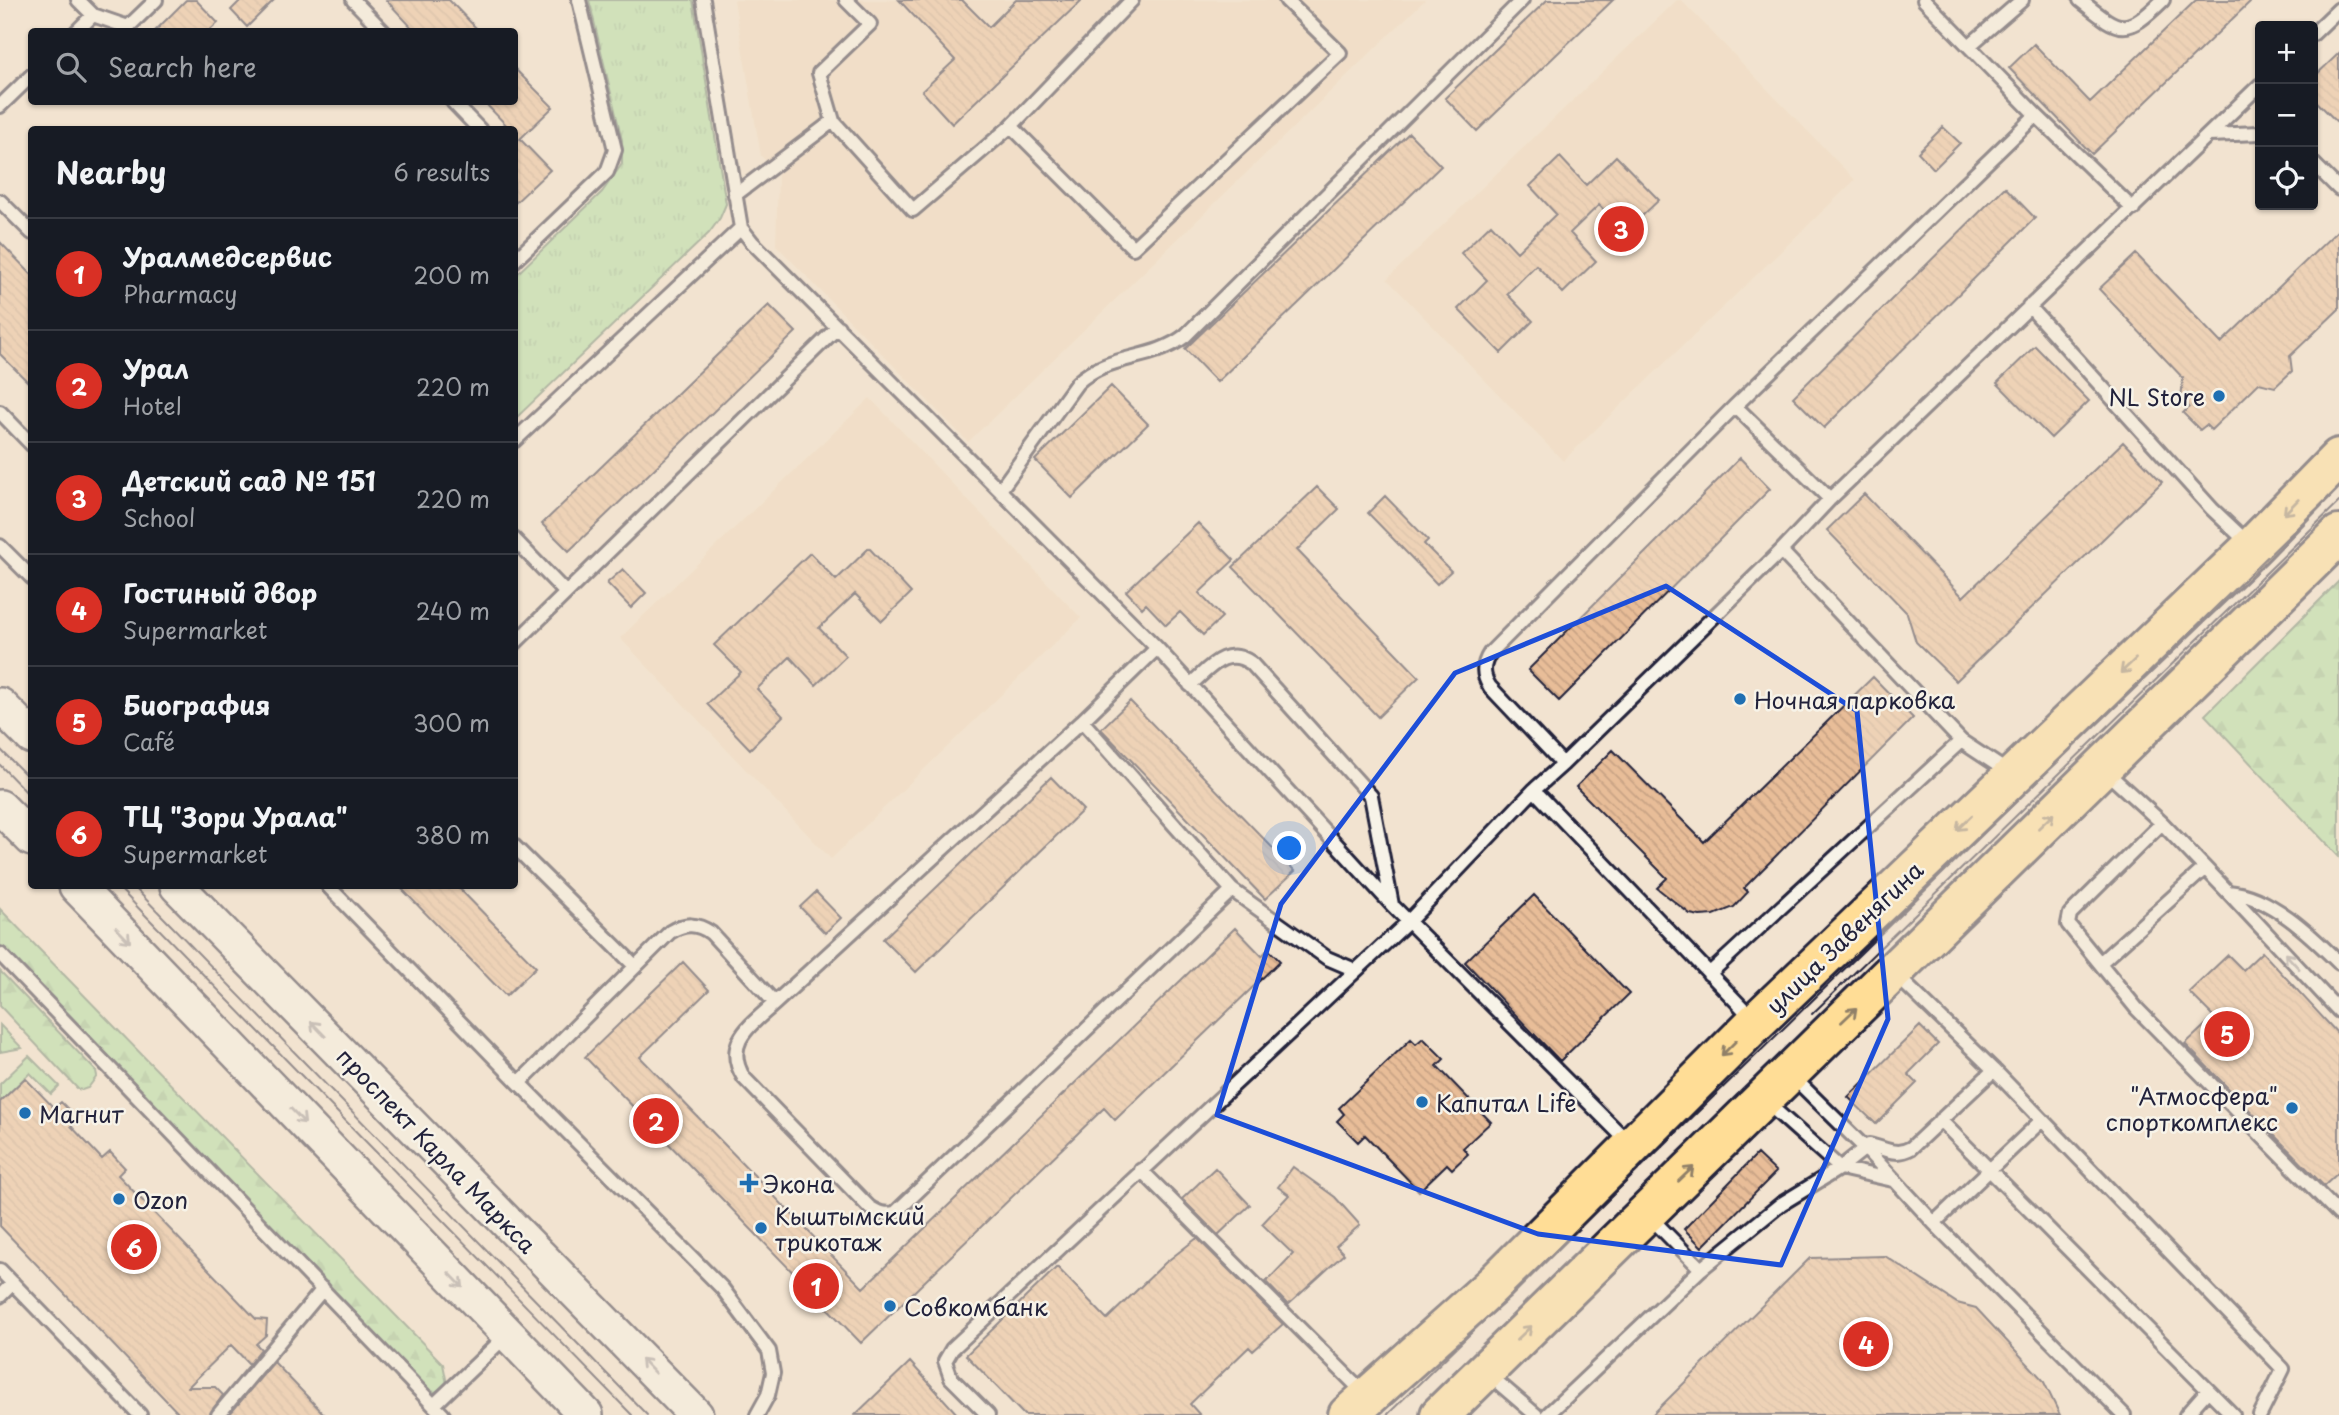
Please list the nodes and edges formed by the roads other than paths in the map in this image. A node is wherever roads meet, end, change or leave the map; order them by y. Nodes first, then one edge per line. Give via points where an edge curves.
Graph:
1 (78, 0) edge
2 (156, 0) edge
3 (353, 0) edge
4 (579, 0) edge
5 (703, 0) edge
6 (846, 0) edge
7 (1132, 0) edge
8 (1286, 0) edge
9 (1522, 0) edge
10 (1924, 0) edge
11 (2022, 0) edge
12 (2080, 0) edge
13 (2163, 0) edge
14 (2339, 9) edge
15 (93, 15) junction
16 (80, 28) edge
17 (380, 28) edge
18 (2318, 29) edge
19 (1969, 46) junction
20 (28, 79) edge
21 (2255, 90) edge
22 (456, 105) edge
23 (0, 106) edge
24 (2036, 115) junction
25 (833, 121) junction
26 (476, 126) edge
27 (1011, 126) junction
28 (2255, 132) edge
29 (2209, 135) junction
30 (2318, 168) edge
31 (2339, 188) edge
32 (735, 195) junction
33 (0, 201) edge
34 (2133, 209) junction
35 (740, 228) junction
36 (28, 229) edge
37 (518, 257) edge
38 (2029, 306) junction
39 (838, 327) junction
40 (1735, 406) junction
41 (0, 412) edge
42 (518, 437) edge
43 (28, 441) edge
44 (2339, 458) edge
45 (1000, 490) junction
46 (1830, 499) junction
47 (2339, 535) edge
48 (518, 543) edge
49 (0, 546) edge
50 (2252, 547) junction
51 (1781, 551) junction
52 (28, 574) edge
53 (566, 593) junction
54 (518, 640) edge
55 (1157, 648) junction
56 (1189, 685) junction
57 (0, 705) edge
58 (1082, 721) junction
59 (28, 733) edge
60 (1962, 741) junction
61 (1563, 764) junction
62 (2102, 767) junction
63 (2014, 776) junction
64 (1534, 790) junction
65 (0, 807) edge
66 (2162, 824) junction
67 (28, 835) edge
68 (518, 850) edge
69 (2205, 868) junction
70 (79, 889) edge
71 (180, 889) edge
72 (331, 889) edge
73 (1232, 890) junction
74 (2228, 892) junction
75 (1392, 905) junction
76 (1409, 921) junction
77 (0, 954) edge
78 (2100, 963) junction
79 (2339, 963) edge
80 (635, 966) junction
81 (1355, 970) junction
82 (1893, 972) junction
83 (1709, 974) junction
84 (775, 1003) junction
85 (2339, 1011) edge
86 (1756, 1021) junction
87 (1994, 1070) junction
88 (519, 1083) junction
89 (1776, 1086) junction
90 (1940, 1120) junction
91 (2042, 1120) junction
92 (1631, 1145) junction
93 (1864, 1147) junction
94 (1840, 1168) junction
95 (1140, 1171) junction
96 (1990, 1171) junction
97 (1893, 1180) junction
98 (1646, 1213) junction
99 (2339, 1214) edge
100 (1934, 1223) junction
101 (1701, 1269) junction
102 (0, 1270) edge
103 (13, 1283) junction
104 (323, 1289) junction
105 (0, 1296) edge
106 (508, 1334) junction
107 (1485, 1371) junction
108 (2208, 1390) junction
109 (1358, 1406) edge
110 (439, 1410) edge
111 (141, 1415) edge
112 (218, 1415) edge
113 (586, 1415) edge
114 (696, 1415) edge
115 (758, 1415) edge
116 (988, 1415) edge
117 (1440, 1415) edge
118 (1536, 1415) edge
119 (1547, 1415) edge
120 (2124, 1415) edge
121 (2186, 1415) edge
122 (2233, 1415) edge
123 (2260, 1415) edge

1 - 15 lane
2 - 15 lane via 128,27
3 - 17 lane
4 - 37 lane via 615,150 607,172
5 - 32 lane
6 - 25 lane via 870,24 819,73
7 - 27 lane
8 - 27 lane via 1340,53 1133,248
9 - 45 lane via 1185,336 1160,351 1104,364 1077,383
10 - 19 lane
11 - 19 lane
12 - 13 lane via 2106,21 2125,27 2135,25
14 - 18 lane
15 - 16 lane
19 - 24 lane
20 - 23 lane
21 - 29 lane
22 - 26 lane
24 - 34 lane
24 - 40 lane
25 - 27 lane via 913,210
25 - 32 lane
28 - 29 lane
29 - 34 lane
30 - 31 lane
32 - 35 lane
33 - 36 lane
34 - 38 lane
35 - 39 lane
35 - 42 lane
38 - 46 lane
38 - 50 lane via 2212,509
39 - 45 lane
39 - 53 lane
40 - 46 lane
40 - 61 lane via 1485,661 1490,687
41 - 43 lane
44 -> 50 main road, улица Завенягина
45 - 55 lane
46 - 51 lane
47 - 62 main road
48 - 53 lane
49 - 52 lane
50 -> 63 main road, улица Завенягина
51 - 60 lane
51 - 61 lane
53 - 54 lane
55 - 56 lane
55 - 58 lane
56 - 75 lane
56 - 75 lane via 1218,661 1235,656 1251,663 1269,682 1371,796
57 - 59 main road
58 - 73 lane
58 - 84 lane
60 - 63 lane
60 - 83 lane
61 - 64 lane
62 - 66 lane
82 -> 62 main road
63 -> 86 main road, улица Завенягина
64 - 76 lane
64 - 83 lane
65 - 67 main road
66 - 69 lane
66 - 78 lane via 2068,917 2070,927
68 - 80 lane
69 - 74 lane
69 - 78 lane
70 -> 106 main road
114 -> 71 main road, проспект Карла Маркса
72 - 88 lane
73 - 81 lane via 1327,958
73 - 84 lane via 895,1213 877,1213 869,1207 737,1067 738,1042
74 - 79 lane via 2253,898 2306,930
85 -> 74 lane
75 - 76 lane
76 - 81 lane
76 - 92 lane
77 - 104 lane
78 - 99 lane via 2137,1009
80 - 84 lane via 680,926 702,926
80 - 88 lane
81 - 95 lane
82 - 87 lane
89 -> 82 main road
83 - 86 lane
86 -> 92 main road, улица Завенягина
87 - 90 lane
87 - 91 lane
88 - 115 lane via 722,1287 769,1351 773,1373
89 - 93 lane
89 - 94 lane
98 -> 89 main road
90 - 93 lane via 1902,1153
90 - 96 lane
91 - 96 lane
91 - 123 lane via 2283,1369
92 - 109 main road, улица Завенягина via 1494,1283
93 - 94 lane
93 - 97 lane
94 - 97 lane
94 - 101 lane via 1781,1204
95 - 109 lane
95 - 116 lane via 948,1355 945,1361 951,1378
96 - 100 lane
96 - 108 lane
97 - 100 lane
98 - 101 lane
107 -> 98 main road
100 - 120 lane
101 - 119 lane
102 - 103 lane
103 - 105 lane
103 - 111 lane
104 - 110 lane
104 - 112 lane
106 - 110 lane
106 - 113 main road
107 - 117 main road
107 - 118 lane
108 - 121 lane
108 - 122 lane

